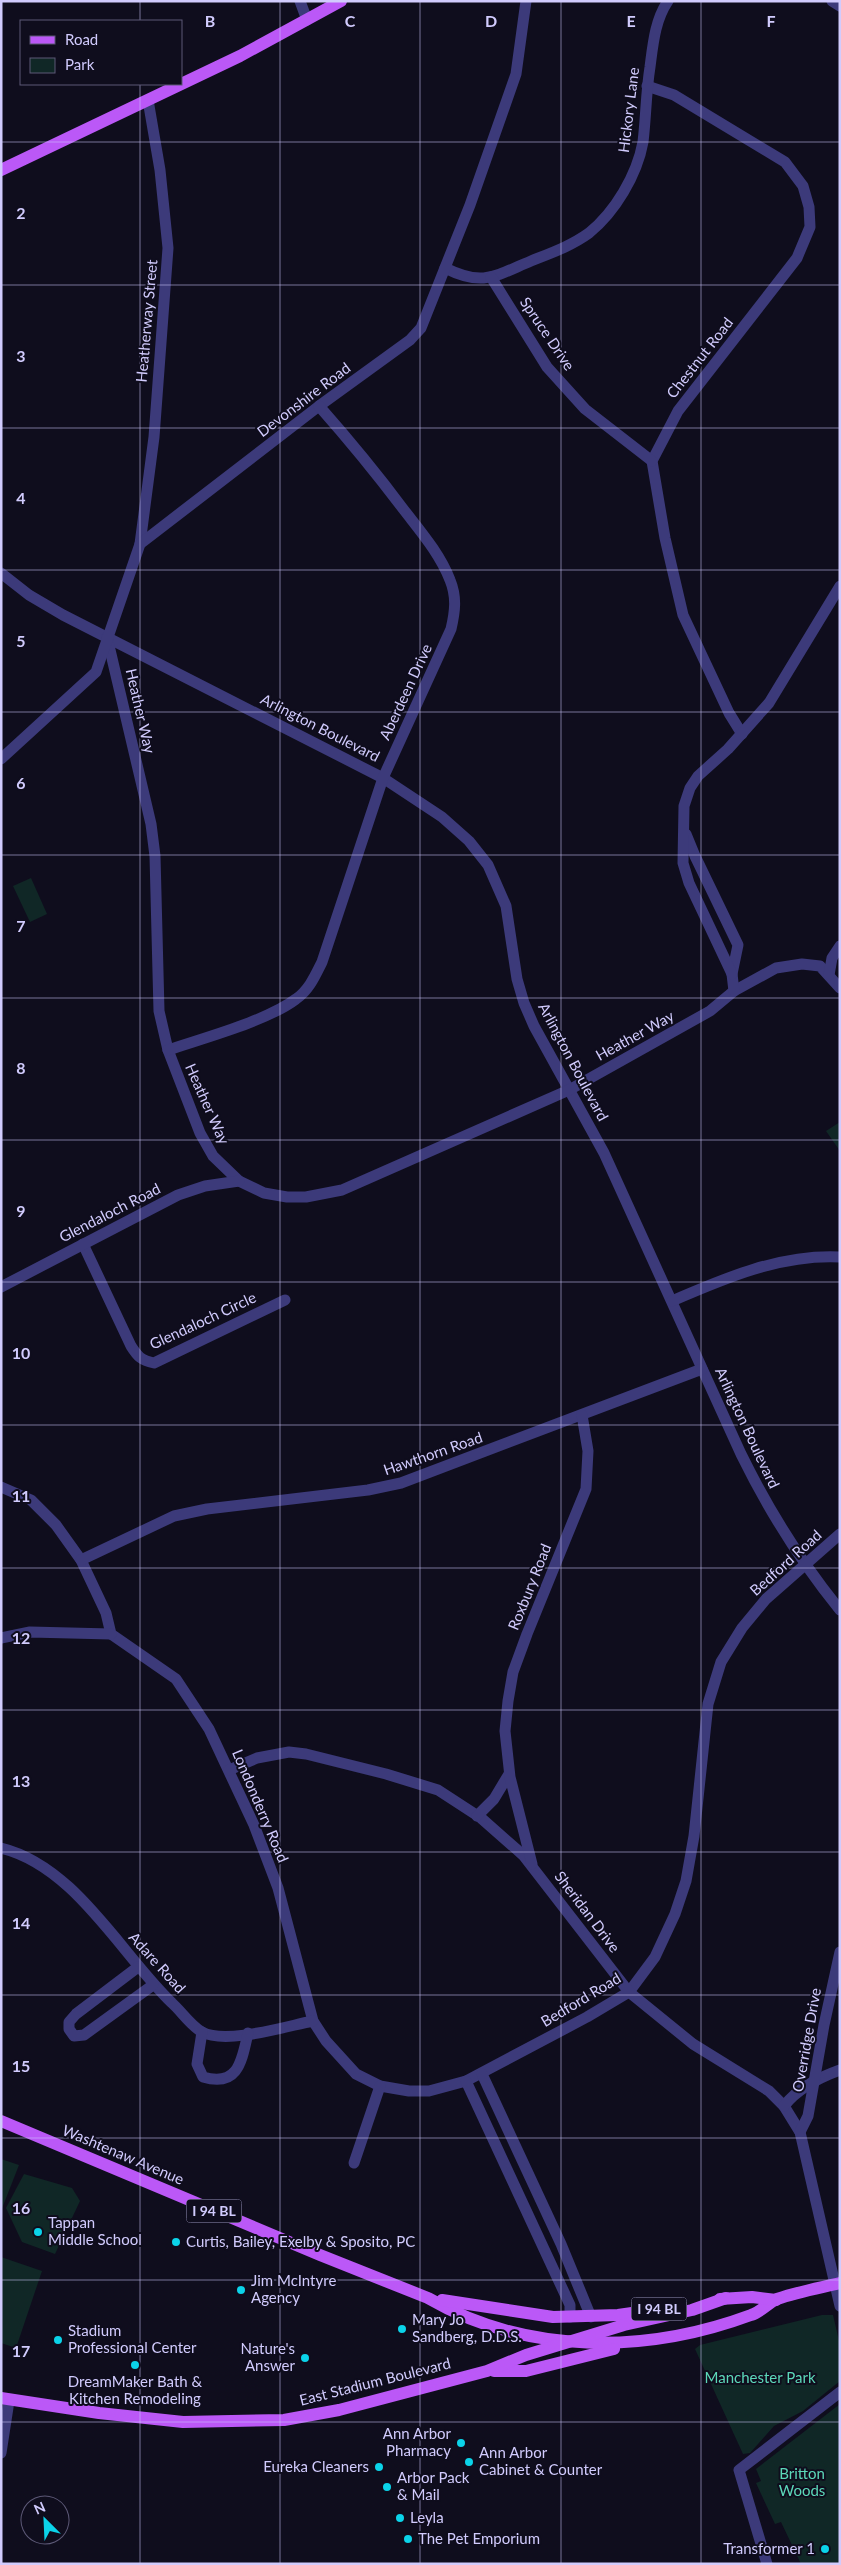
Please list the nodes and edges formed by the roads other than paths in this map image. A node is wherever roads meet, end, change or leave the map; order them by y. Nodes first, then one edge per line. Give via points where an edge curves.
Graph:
1 (300, 1) edge
2 (341, 1) edge
3 (526, 1) edge
4 (668, 1) edge
5 (832, 1) edge
6 (840, 6) edge
7 (307, 20) junction
8 (182, 84) edge
9 (179, 85) edge
10 (647, 86) junction
11 (148, 100) junction
12 (1, 170) edge
13 (445, 268) junction
14 (491, 277) junction
15 (319, 406) junction
16 (652, 461) junction
17 (140, 544) junction
18 (1, 573) edge
19 (840, 586) edge
20 (107, 637) junction
21 (742, 734) junction
22 (1, 759) edge
23 (383, 778) junction
24 (684, 828) junction
25 (840, 946) edge
26 (732, 974) junction
27 (828, 975) junction
28 (840, 988) edge
29 (734, 991) junction
30 (168, 1050) junction
31 (569, 1090) junction
32 (238, 1181) junction
33 (83, 1244) junction
34 (840, 1257) edge
35 (1, 1287) edge
36 (285, 1300) dead end
37 (672, 1301) junction
38 (702, 1369) junction
39 (582, 1415) junction
40 (1, 1487) edge
41 (840, 1534) edge
42 (81, 1560) junction
43 (806, 1563) junction
44 (840, 1610) edge
45 (111, 1634) junction
46 (1, 1638) edge
47 (229, 1770) junction
48 (509, 1774) junction
49 (478, 1816) junction
50 (1, 1848) edge
51 (533, 1866) junction
52 (840, 1952) edge
53 (138, 1967) junction
54 (153, 1985) junction
55 (629, 1992) junction
56 (314, 2021) junction
57 (202, 2032) junction
58 (248, 2033) junction
59 (840, 2070) edge
60 (482, 2074) junction
61 (816, 2079) junction
62 (466, 2081) junction
63 (380, 2086) junction
64 (784, 2106) junction
65 (1, 2121) edge
66 (800, 2132) junction
67 (354, 2163) dead end
68 (548, 2216) junction
69 (532, 2224) junction
70 (837, 2284) edge
71 (428, 2298) junction
72 (726, 2298) junction
73 (776, 2300) junction
74 (840, 2306) edge
75 (570, 2317) junction
76 (591, 2317) junction
77 (648, 2341) junction
78 (571, 2342) junction
79 (487, 2371) junction
80 (840, 2392) edge
81 (5, 2399) edge
82 (1, 2453) edge
83 (767, 2564) edge

1 - 7 street
2 - 7 main road
3 - 13 street, Devonshire Road via 516,74
4 - 10 street, Hickory Lane via 654,37
5 - 6 street
7 - 8 main road
9 - 11 main road
10 - 14 street, Hickory Lane via 638,164 607,214 590,232 564,248
10 - 16 street, Chestnut Road via 674,95 785,162 803,186 810,227 797,258 678,412
11 - 12 main road
11 - 17 street, Heatherway Street via 160,170 168,248 154,437
13 - 14 street, Hickory Lane via 478,280
13 - 15 street, Devonshire Road via 421,328 410,340
14 - 16 street, Spruce Drive via 547,367 585,409
15 - 17 street, Devonshire Road
15 - 23 street, Aberdeen Drive via 427,539 448,575 455,597 451,629
16 - 21 street via 683,615 729,714
17 - 20 street
18 - 20 street, Arlington Boulevard via 29,595
19 - 21 street via 769,703
20 - 22 street via 96,672
20 - 23 street, Arlington Boulevard
20 - 30 street, Heather Way via 151,824 155,856 159,1011
21 - 24 street via 690,788 684,806
23 - 30 street, Aberdeen Drive via 322,962 310,984 296,999 274,1012
23 - 31 street, Arlington Boulevard via 442,817 469,841 488,864 509,915 513,957 524,1003
24 - 26 street via 683,863 689,883
24 - 26 street via 738,944
25 - 27 street via 832,958
26 - 29 street
27 - 28 street
27 - 29 street, Heather Way via 820,966 802,964 776,968
29 - 31 street, Heather Way via 710,1011
30 - 32 street, Heather Way via 200,1133 213,1156
31 - 32 street, Heather Way via 342,1190 287,1197 264,1193
31 - 37 street, Arlington Boulevard via 604,1153
32 - 33 street, Glendaloch Road via 205,1186 178,1195
33 - 35 street, Glendaloch Road
33 - 36 street, Glendaloch Circle via 131,1346 138,1358 145,1361 154,1363
34 - 37 street via 766,1265
37 - 38 street, Arlington Boulevard
38 - 39 street, Hawthorn Road
38 - 43 street, Arlington Boulevard via 761,1496
39 - 42 street, Hawthorn Road via 401,1483 174,1516
39 - 48 street, Roxbury Road via 588,1451 586,1489 543,1590 513,1672 506,1731
40 - 42 street via 31,1500 56,1525
41 - 43 street, Bedford Road
42 - 45 street via 106,1613
43 - 44 street, Arlington Boulevard
43 - 55 street, Bedford Road via 766,1599 742,1628 721,1662 708,1704 686,1881 655,1957
45 - 46 street via 30,1632
45 - 47 street, Londonderry Road via 176,1679 209,1729
47 - 49 street, Sheridan Drive via 272,1754 306,1754 438,1790
47 - 56 street, Londonderry Road via 278,1888
48 - 49 street via 494,1799
48 - 51 street, Roxbury Road
49 - 51 street, Sheridan Drive
50 - 53 street, Adare Road via 19,1852 62,1880
51 - 55 street, Sheridan Drive
52 - 61 street, Overridge Drive
53 - 54 street, Adare Road
53 - 54 street via 76,2014 69,2022 74,2036 84,2035
54 - 57 street, Adare Road
55 - 60 street, Bedford Road
55 - 64 street, Sheridan Drive via 693,2044 769,2091
56 - 58 street
56 - 63 street, Londonderry Road via 335,2054 356,2074
57 - 58 street via 225,2037
57 - 58 street via 197,2064 203,2077 213,2080 236,2072 242,2063
59 - 61 street
60 - 62 street, Londonderry Road
60 - 68 street
61 - 64 street
61 - 66 street, Overridge Drive via 808,2116
62 - 63 street, Londonderry Road via 428,2091
62 - 69 street
63 - 67 street
64 - 66 street, Sheridan Drive
65 - 71 main road, Washtenaw Avenue / I 94 BL
66 - 70 street, Sheridan Drive
68 - 69 street
68 - 76 street
69 - 75 street via 570,2305
70 - 73 main road, Washtenaw Avenue / I 94 BL
70 - 74 street, Sheridan Drive
71 - 75 main road, Washtenaw Avenue / I 94 BL via 509,2312
71 - 78 main road, Washtenaw Avenue / I 94 BL via 498,2328
72 - 73 main road, Washtenaw Avenue / I 94 BL
72 - 76 main road, Washtenaw Avenue / I 94 BL
72 - 78 main road, East Stadium Boulevard
73 - 77 main road, Washtenaw Avenue / I 94 BL via 753,2314
75 - 76 main road, Washtenaw Avenue / I 94 BL
77 - 78 main road, Washtenaw Avenue / I 94 BL via 610,2344
77 - 79 main road, East Stadium Boulevard via 526,2371
78 - 79 main road, East Stadium Boulevard via 522,2356
79 - 81 main road, East Stadium Boulevard via 339,2410 284,2420 183,2422
80 - 83 street via 739,2470
81 - 82 street

